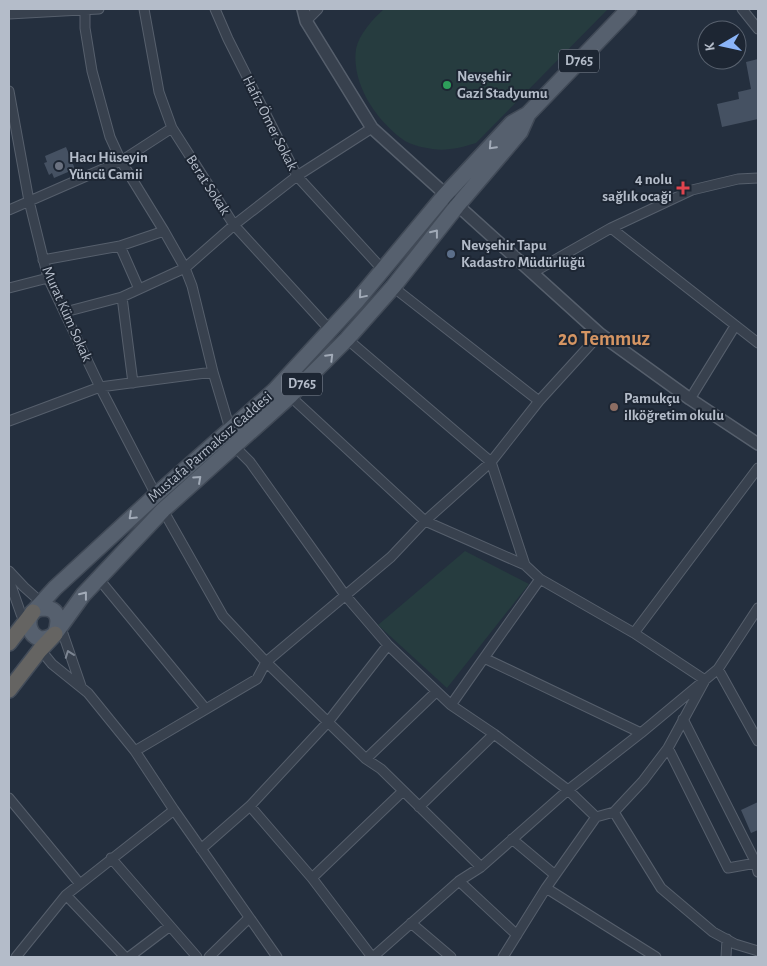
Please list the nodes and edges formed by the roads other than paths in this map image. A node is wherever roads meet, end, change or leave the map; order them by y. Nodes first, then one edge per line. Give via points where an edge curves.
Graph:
1 (85, 9) edge
2 (99, 9) edge
3 (144, 9) edge
4 (215, 9) edge
5 (303, 9) edge
6 (318, 9) edge
7 (630, 9) edge
8 (742, 9) edge
9 (9, 14) edge
10 (306, 21) junction
11 (758, 29) edge
12 (9, 91) edge
13 (528, 114) junction
14 (172, 128) junction
15 (372, 128) junction
16 (121, 161) junction
17 (297, 176) junction
18 (758, 178) edge
19 (445, 196) junction
20 (29, 201) junction
21 (457, 206) junction
22 (9, 210) edge
23 (234, 225) junction
24 (611, 228) junction
25 (164, 231) junction
26 (120, 246) junction
27 (43, 260) junction
28 (185, 268) junction
29 (383, 270) junction
30 (532, 273) junction
31 (48, 278) junction
32 (393, 287) junction
33 (9, 288) edge
34 (139, 289) junction
35 (122, 296) junction
36 (65, 312) junction
37 (735, 326) junction
38 (330, 330) junction
39 (600, 334) junction
40 (347, 339) junction
41 (758, 343) edge
42 (213, 372) junction
43 (133, 383) junction
44 (100, 387) junction
45 (290, 396) junction
46 (690, 398) junction
47 (539, 401) junction
48 (9, 421) edge
49 (230, 429) junction
50 (758, 444) edge
51 (235, 447) junction
52 (491, 462) junction
53 (758, 468) edge
54 (156, 494) junction
55 (164, 510) junction
56 (425, 521) junction
57 (525, 565) junction
58 (9, 571) edge
59 (98, 578) junction
60 (9, 580) edge
61 (540, 580) junction
62 (345, 595) junction
63 (758, 608) edge
64 (44, 620) junction
65 (634, 633) junction
66 (9, 643) edge
67 (388, 645) junction
68 (40, 650) junction
69 (484, 658) junction
70 (266, 662) junction
71 (718, 669) junction
72 (705, 680) junction
73 (81, 686) junction
74 (9, 690) edge
75 (436, 692) junction
76 (451, 705) junction
77 (205, 708) junction
78 (683, 719) junction
79 (328, 722) junction
80 (641, 733) junction
81 (494, 734) junction
82 (758, 740) edge
83 (668, 748) junction
84 (135, 751) junction
85 (366, 758) junction
86 (568, 790) junction
87 (403, 791) junction
88 (9, 798) edge
89 (250, 806) junction
90 (419, 807) junction
91 (174, 810) junction
92 (614, 812) junction
93 (596, 817) junction
94 (512, 839) junction
95 (201, 849) junction
96 (111, 858) junction
97 (480, 867) junction
98 (757, 868) edge
99 (555, 875) junction
100 (312, 878) junction
101 (459, 881) junction
102 (80, 884) junction
103 (546, 888) junction
104 (66, 895) junction
105 (248, 918) junction
106 (411, 923) junction
107 (170, 926) junction
108 (517, 935) junction
109 (727, 940) junction
110 (758, 951) edge
111 (16, 957) edge
112 (125, 957) edge
113 (129, 957) edge
114 (197, 957) edge
115 (209, 957) edge
116 (277, 957) edge
117 (372, 957) edge
118 (451, 957) edge
119 (504, 957) edge
120 (656, 957) edge
121 (726, 957) edge

1 - 2 street
1 - 9 street
1 - 16 street via 92,71 110,137
3 - 14 street, Berat Sokak via 158,92
4 - 17 street, Hafız Ömer Sokak
5 - 10 street
6 - 10 street
7 - 13 main road, Mustafa Parmaksız Caddesi / D765
8 - 11 street
10 - 15 street
12 - 20 street, Murat Küm Sokak
13 -> 19 main road, Mustafa Parmaksız Caddesi / D765 via 512,123
13 - 21 main road, Mustafa Parmaksız Caddesi / D765 via 520,132
14 - 16 street
14 - 23 street, Berat Sokak
15 - 17 street
15 - 19 street
16 - 20 street
16 - 25 street
17 - 23 street
17 - 29 street, Hafız Ömer Sokak
18 - 24 street via 738,178 692,190
19 - 21 street
19 - 29 main road, Mustafa Parmaksız Caddesi / D765
20 - 22 street
20 - 27 street, Murat Küm Sokak
21 - 30 street
32 -> 21 main road, Mustafa Parmaksız Caddesi / D765
23 - 28 street
23 - 38 street, Berat Sokak
24 - 30 street
24 - 37 street
25 - 26 street
25 - 28 street
26 - 27 street
26 - 34 street
27 - 31 street, Murat Küm Sokak
28 - 34 street
28 - 42 street
29 -> 38 main road, Mustafa Parmaksız Caddesi / D765
30 - 39 street
31 - 33 street
31 - 36 street, Murat Küm Sokak
32 - 40 main road, Mustafa Parmaksız Caddesi / D765
32 - 47 street
34 - 35 street
35 - 36 street
35 - 43 street
36 - 44 street, Murat Küm Sokak
37 - 41 street
37 - 46 street
38 - 49 main road, Mustafa Parmaksız Caddesi / D765 via 274,391
39 - 46 street
39 - 47 street
45 -> 40 main road, Mustafa Parmaksız Caddesi / D765
40 - 52 street
42 - 43 street
42 - 49 street
43 - 44 street
44 - 48 street
44 - 54 street, Murat Küm Sokak
45 - 51 main road, Mustafa Parmaksız Caddesi / D765
45 - 56 street
46 - 50 street
47 - 52 street
49 - 54 main road, Mustafa Parmaksız Caddesi / D765
55 -> 51 main road, Mustafa Parmaksız Caddesi / D765
51 - 62 street via 250,462
52 - 56 street
52 - 57 street
53 - 65 street
54 -> 64 main road, Mustafa Parmaksız Caddesi / D765
55 - 59 main road, Mustafa Parmaksız Caddesi / D765
55 - 70 street via 223,616
56 - 57 street
56 - 62 street via 391,557
57 - 61 street
58 - 64 street
64 -> 59 main road, Mustafa Parmaksız Caddesi / D765 via 83,595
59 - 77 street
60 - 64 street
61 - 65 street
61 - 69 street
62 - 67 street
62 - 70 street
63 - 71 street
64 - 66 highway, Mustafa Parmaksız Caddesi / D765
64 - 68 highway, D765
64 - 68 street
73 -> 64 street
65 - 72 street
67 - 75 street
67 - 79 street
68 - 73 street via 52,664
68 - 74 highway, D765
69 - 76 street
69 - 80 street
70 - 77 street via 257,679
70 - 79 street
71 - 72 street
71 - 82 street
72 - 78 street
72 - 80 street
73 - 84 street
75 - 76 street
75 - 85 street
76 - 81 street
77 - 84 street
78 - 83 street
78 - 98 street
79 - 85 street
79 - 89 street
80 - 86 street
81 - 86 street
81 - 90 street
83 - 92 street
83 - 98 street via 728,868
84 - 91 street
85 - 87 street
86 - 93 street
86 - 94 street
87 - 90 street
87 - 100 street
88 - 102 street
89 - 95 street
89 - 100 street
90 - 97 street
91 - 95 street
91 - 96 street
92 - 93 street
92 - 109 street via 661,888
93 - 99 street
94 - 97 street
94 - 99 street
95 - 105 street
96 - 102 street
96 - 107 street
97 - 101 street
99 - 103 street
100 - 117 street
101 - 106 street
101 - 108 street
102 - 104 street
103 - 108 street
103 - 120 street
104 - 111 street
104 - 112 street
105 - 115 street
105 - 116 street
106 - 117 street
106 - 118 street
107 - 113 street
107 - 114 street
108 - 119 street
109 - 110 street
109 - 121 street

